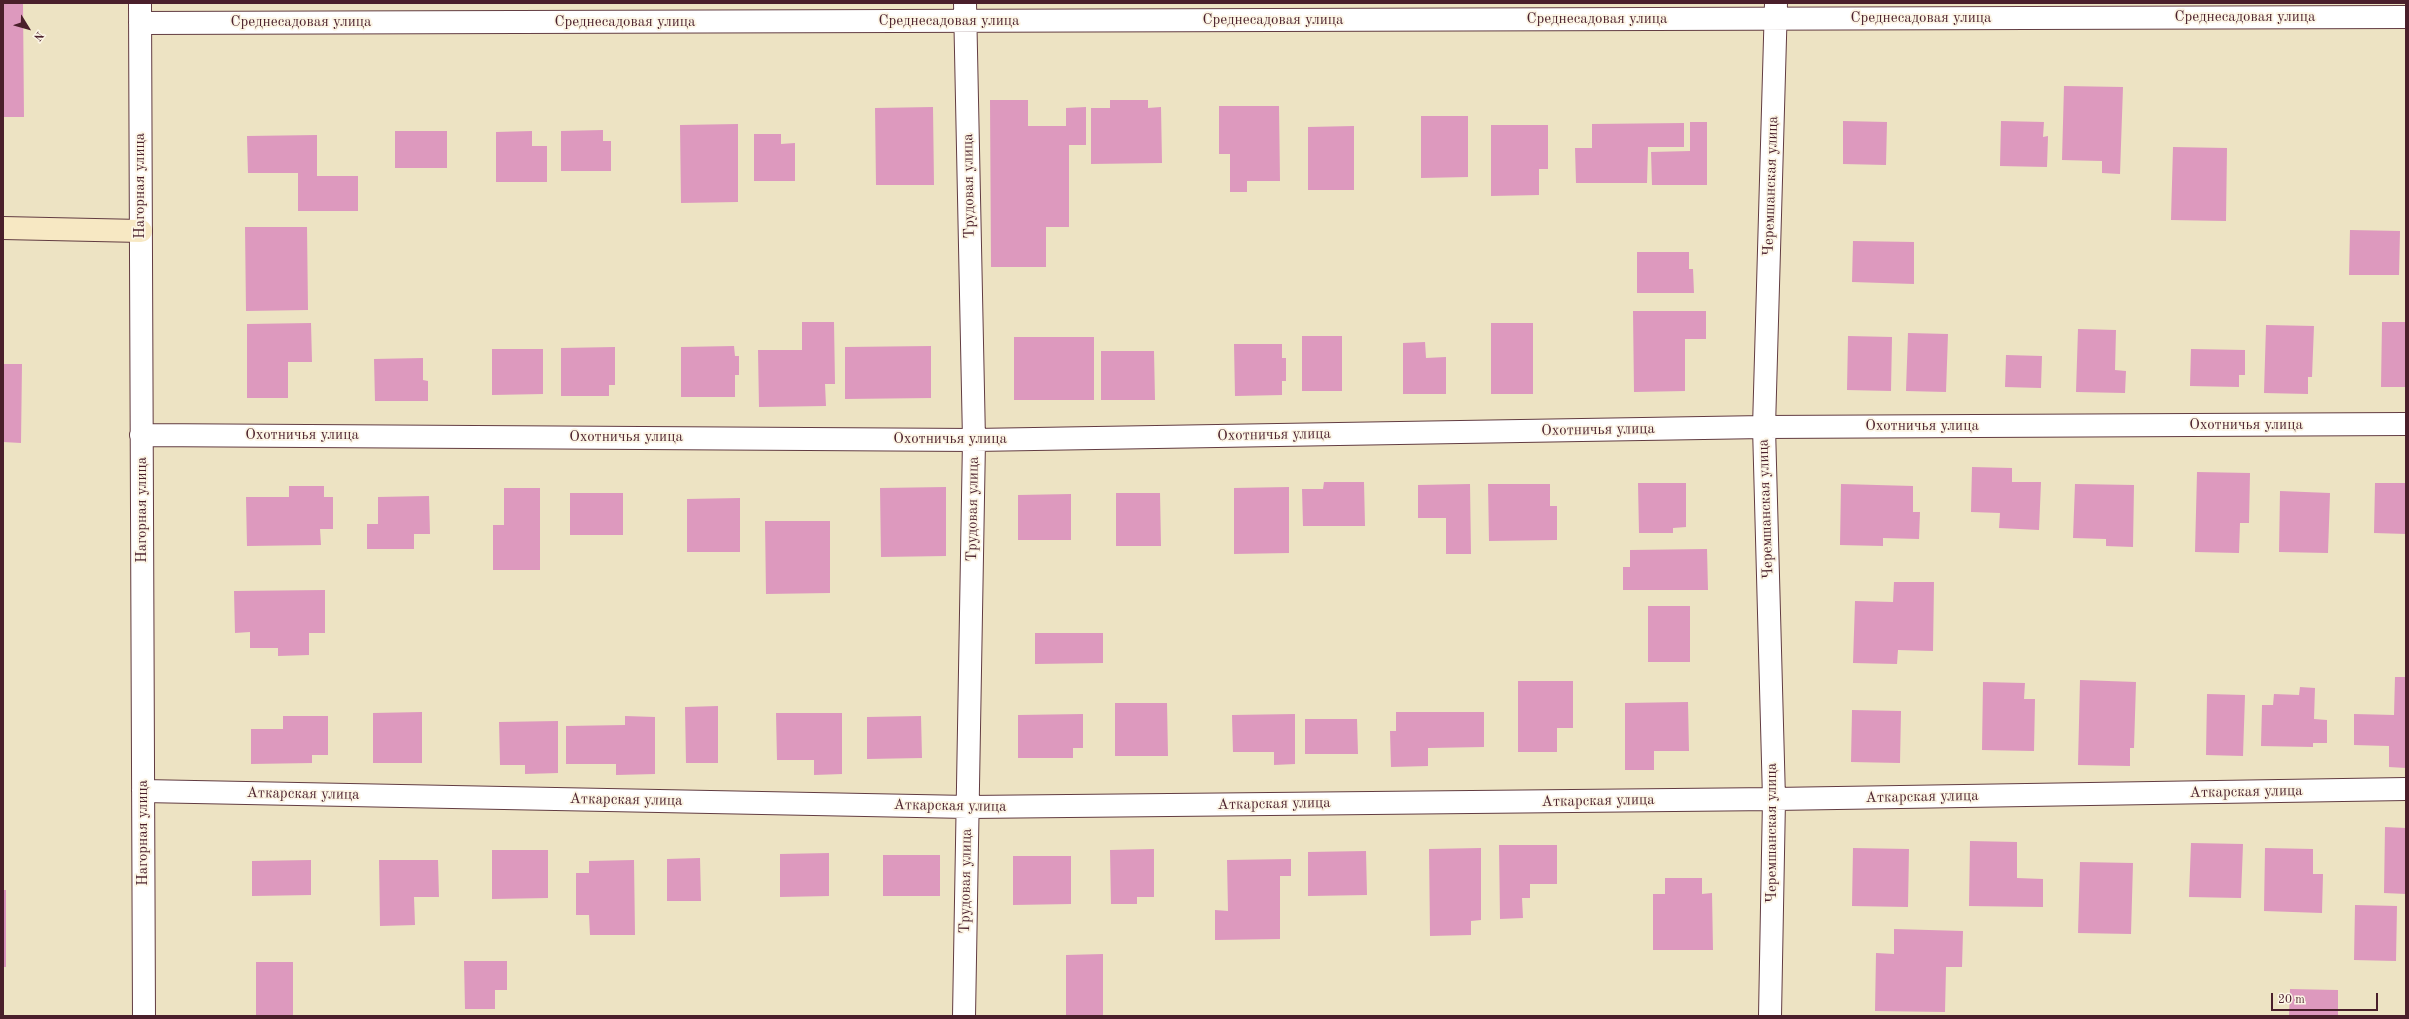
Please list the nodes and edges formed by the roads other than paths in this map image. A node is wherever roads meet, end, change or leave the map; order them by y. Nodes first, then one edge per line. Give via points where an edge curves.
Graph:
1 (2244, 10) edge
2 (1776, 11) edge
3 (965, 12) edge
4 (140, 13) edge
5 (2406, 17) edge
6 (3, 228) edge
7 (141, 231) junction
8 (2406, 424) edge
9 (1764, 427) junction
10 (141, 434) junction
11 (974, 440) junction
12 (2406, 789) edge
13 (143, 791) junction
14 (1774, 799) junction
15 (968, 807) junction
16 (144, 1016) edge
17 (964, 1016) edge
18 (1770, 1016) edge

1 - 2 street, Среднесадовая улица
1 - 5 street, Среднесадовая улица
2 - 3 street, Среднесадовая улица
2 - 9 street, Черемшанская улица
3 - 4 street, Среднесадовая улица
3 - 11 street, Трудовая улица
4 - 7 street, Нагорная улица
6 - 7 street
7 - 10 street, Нагорная улица
8 - 9 street, Охотничья улица
9 - 11 street, Охотничья улица
9 - 14 street, Черемшанская улица
10 - 11 street, Охотничья улица
10 - 13 street, Нагорная улица
11 - 15 street, Трудовая улица
12 - 14 street, Аткарская улица
13 - 15 street, Аткарская улица
13 - 16 street, Нагорная улица
14 - 15 street, Аткарская улица
14 - 18 street, Черемшанская улица
15 - 17 street, Трудовая улица

